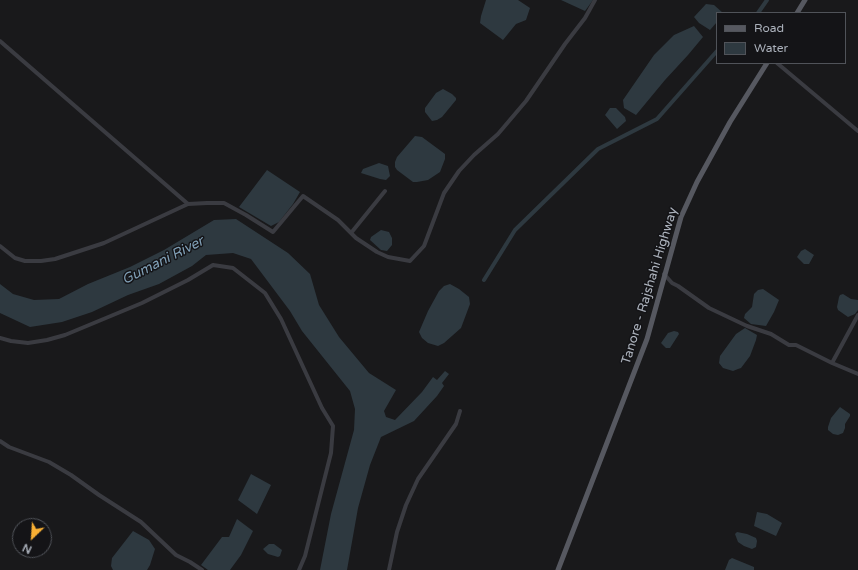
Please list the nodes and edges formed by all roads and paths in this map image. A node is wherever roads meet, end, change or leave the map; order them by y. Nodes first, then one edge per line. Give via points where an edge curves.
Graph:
1 (595, 0) edge
2 (805, 0) edge
3 (798, 12) edge
4 (0, 41) edge
5 (766, 64) edge
6 (778, 64) edge
7 (858, 131) edge
8 (384, 192) dead end
9 (188, 204) junction
10 (351, 233) junction
11 (0, 246) edge
12 (664, 274) junction
13 (858, 315) edge
14 (0, 338) edge
15 (832, 363) junction
16 (858, 374) edge
17 (460, 411) dead end
18 (0, 441) edge
19 (202, 570) edge
20 (299, 570) edge
21 (389, 570) edge
22 (558, 570) edge

1 - 10 street via 526,101 498,134 459,171 444,193 424,246 410,261 377,252
2 - 3 main road
4 - 9 street
5 - 12 main road, Tanore - Rajshahi Highway via 730,122 694,189 681,217
6 - 7 street
8 - 10 street
9 - 10 street via 224,203 273,232 303,196 338,220
9 - 11 street via 104,244 55,259 25,261 15,258
12 - 15 street via 672,283 709,308
12 - 22 main road, Tanore - Rajshahi Highway via 647,339
13 - 15 street
14 - 20 street via 28,343 65,335 142,303 213,265 233,268 265,293 333,426 331,453
15 - 16 street
17 - 21 street via 456,424 418,479 406,505
18 - 19 street via 71,475 141,522 176,555

